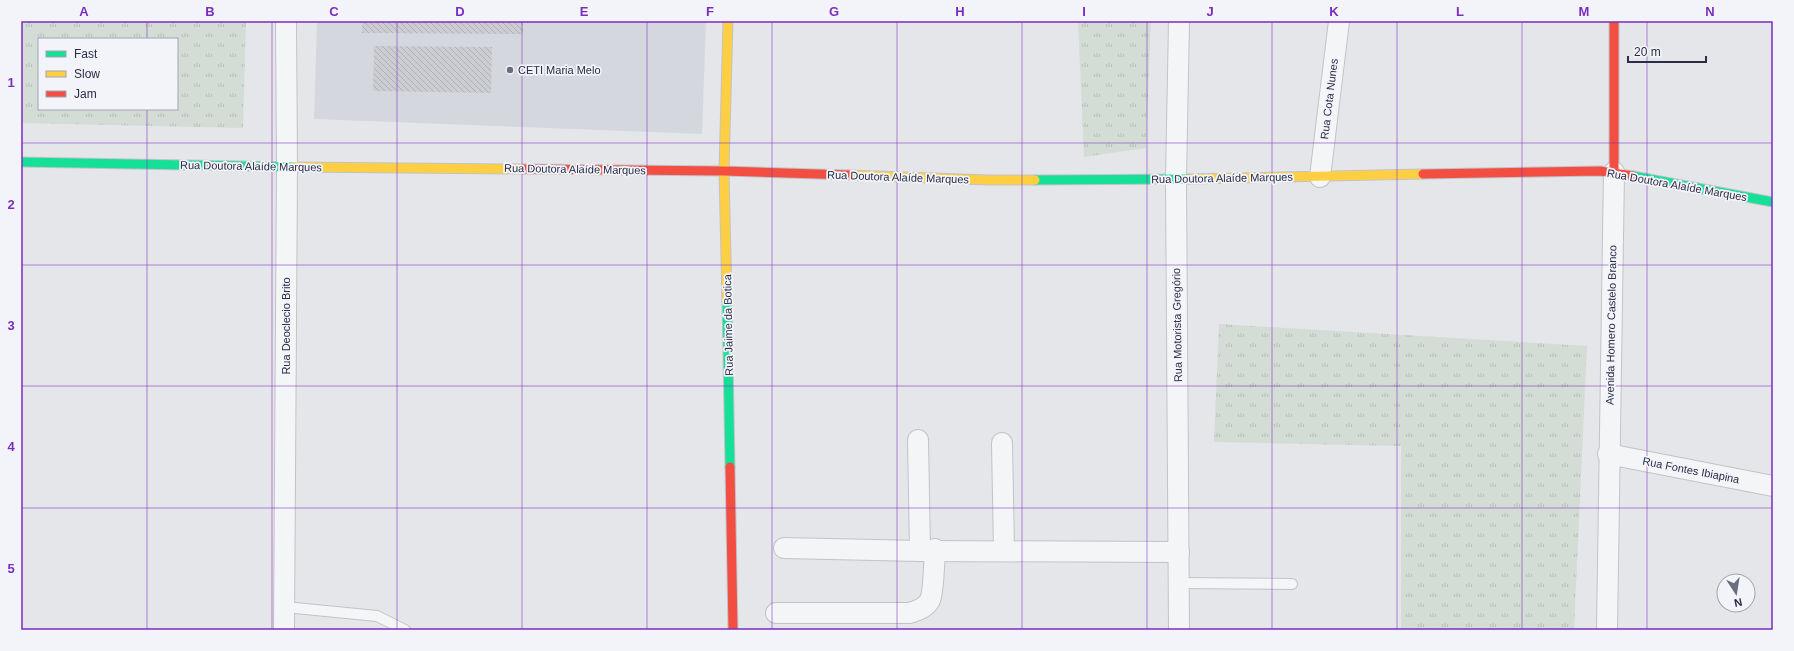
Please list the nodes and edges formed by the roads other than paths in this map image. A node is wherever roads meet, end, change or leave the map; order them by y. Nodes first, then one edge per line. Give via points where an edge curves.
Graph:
1 (286, 21) edge
2 (728, 21) edge
3 (1179, 21) edge
4 (1339, 21) edge
5 (1614, 21) edge
6 (21, 162) edge
7 (287, 167) junction
8 (724, 171) junction
9 (1614, 172) junction
10 (1320, 177) junction
11 (1176, 179) junction
12 (1773, 202) edge
13 (918, 440) dead end
14 (1002, 443) dead end
15 (1608, 454) junction
16 (1772, 484) edge
17 (784, 548) dead end
18 (928, 550) junction
19 (1004, 551) junction
20 (1179, 552) junction
21 (1179, 584) junction
22 (1292, 584) dead end
23 (285, 607) junction
24 (776, 613) dead end
25 (284, 630) edge
26 (406, 630) edge
27 (733, 630) edge
28 (1179, 630) edge
29 (1607, 630) edge

1 - 7 street, Rua Deoclecio Brito
2 - 8 street, Rua Jaime da Botica
3 - 11 street, Rua Motorista Gregório
4 - 10 street, Rua Cota Nunes
5 - 9 street, Avenida Homero Castelo Branco
6 - 7 street, Rua Doutora Alaíde Marques
7 - 8 street, Rua Doutora Alaíde Marques
7 - 23 street, Rua Deoclecio Brito
8 - 11 street, Rua Doutora Alaíde Marques via 988,180
8 - 27 street, Rua Jaime da Botica
9 - 10 street, Rua Doutora Alaíde Marques
9 - 12 street, Rua Doutora Alaíde Marques
9 - 15 street, Avenida Homero Castelo Branco
10 - 11 street, Rua Doutora Alaíde Marques
11 - 20 street, Rua Motorista Gregório
13 - 18 street
14 - 19 street
15 - 16 street, Rua Fontes Ibiapina
15 - 29 street, Avenida Homero Castelo Branco
17 - 18 street
18 - 19 street
18 - 24 street via 930,599 923,608 916,611
19 - 20 street
20 - 21 street, Rua Motorista Gregório
21 - 22 lane
21 - 28 street, Rua Motorista Gregório
23 - 25 street, Rua Deoclecio Brito
23 - 26 lane via 377,616

